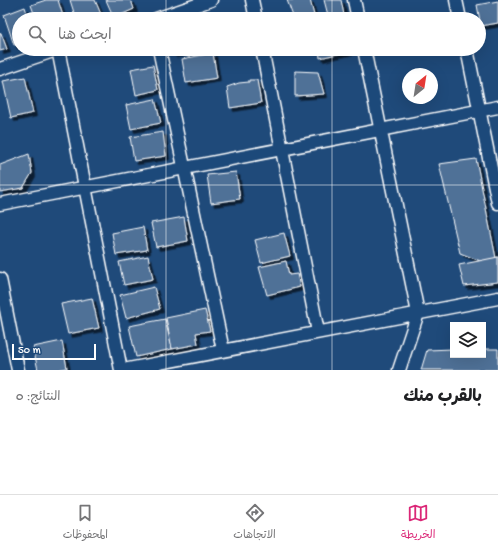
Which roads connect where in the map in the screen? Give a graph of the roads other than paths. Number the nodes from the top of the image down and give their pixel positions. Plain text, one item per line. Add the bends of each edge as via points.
1 (211, 0) edge
2 (252, 0) edge
3 (354, 0) edge
4 (456, 0) edge
5 (176, 12) edge
6 (255, 12) edge
7 (357, 12) edge
8 (459, 12) edge
9 (37, 56) edge
10 (59, 56) edge
11 (160, 56) edge
12 (263, 56) edge
13 (365, 56) edge
14 (468, 56) edge
15 (0, 68) edge
16 (498, 107) edge
17 (480, 111) junction
18 (381, 130) junction
19 (282, 149) junction
20 (184, 168) junction
21 (85, 187) junction
22 (498, 203) edge
23 (0, 204) edge
24 (0, 279) edge
25 (498, 298) edge
26 (418, 313) junction
27 (318, 332) junction
28 (223, 350) junction
29 (18, 370) edge
30 (122, 370) edge
31 (400, 370) edge

1 - 5 street
2 - 6 street
3 - 7 street
4 - 8 street
9 - 15 street
10 - 21 street
11 - 20 street
12 - 19 street
13 - 18 street
14 - 17 street
16 - 17 street
17 - 18 street
17 - 22 street
18 - 19 street
18 - 26 street
19 - 20 street
19 - 27 street
20 - 21 street
20 - 28 street
21 - 23 street
21 - 30 street
24 - 29 street
25 - 26 street
26 - 27 street
26 - 31 street
27 - 28 street
28 - 30 street

